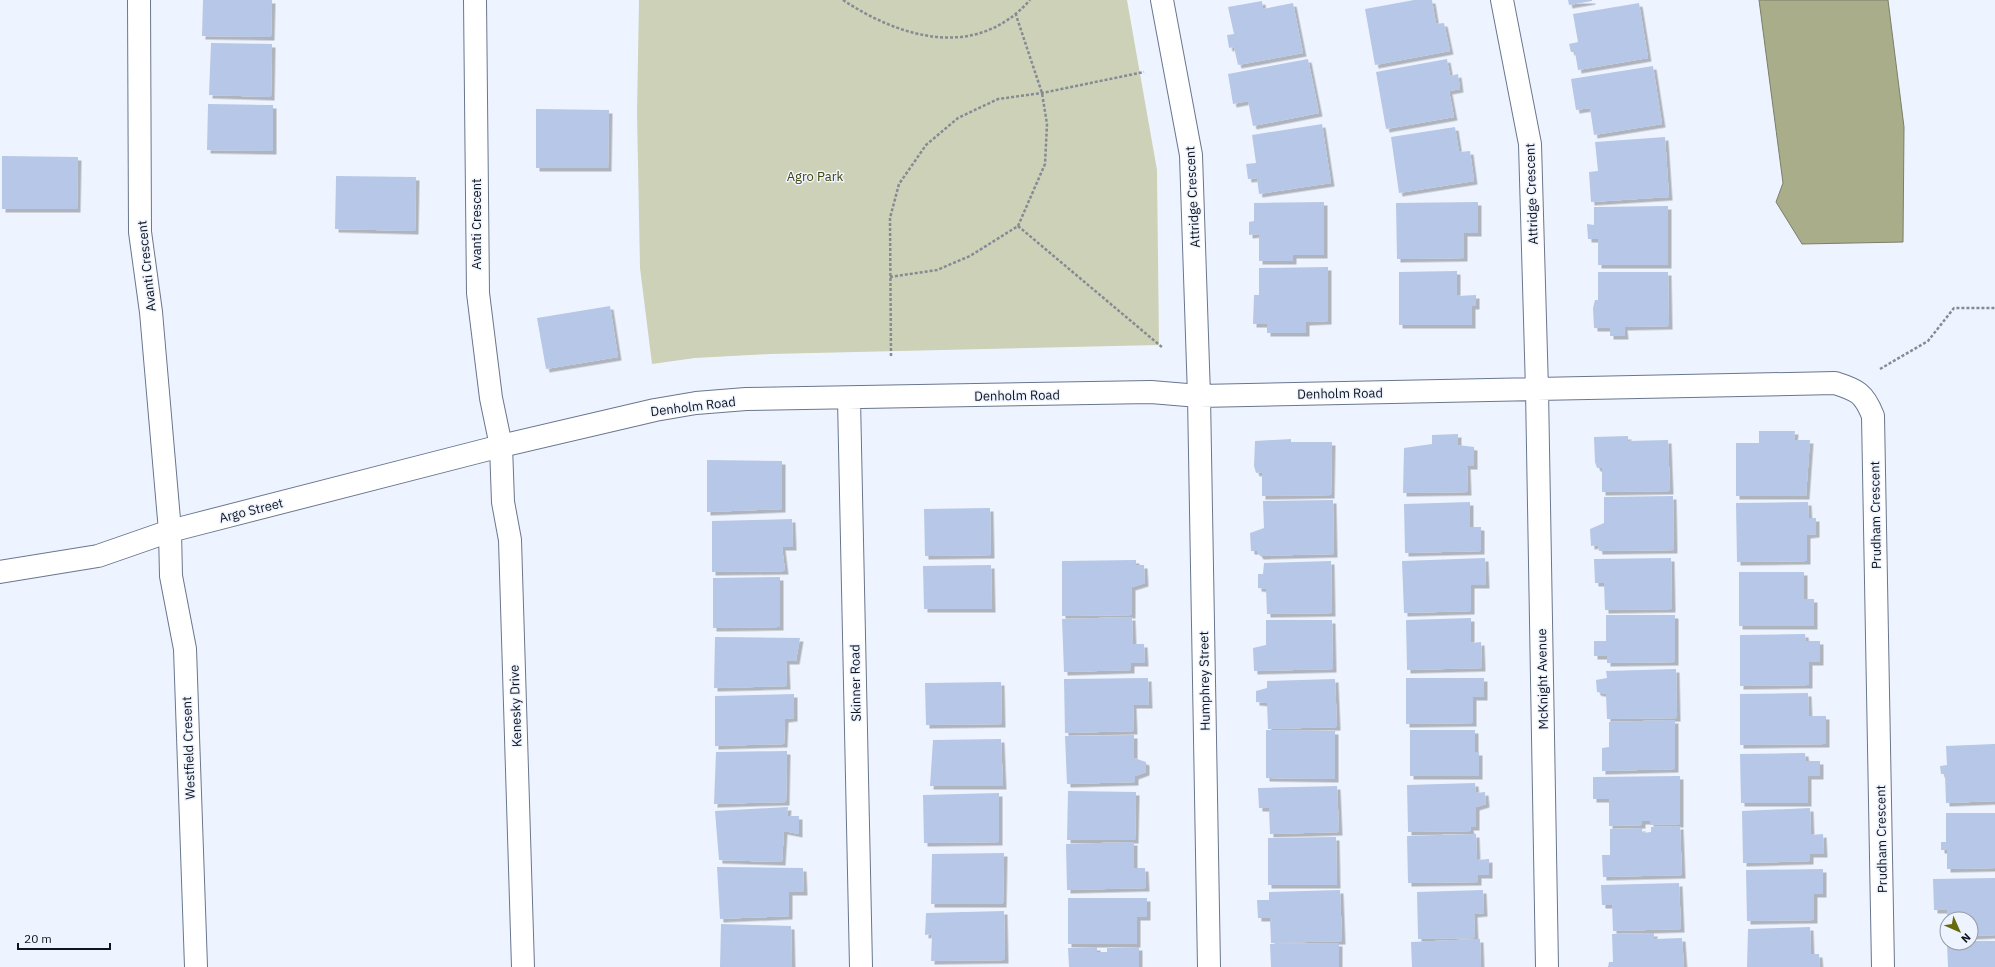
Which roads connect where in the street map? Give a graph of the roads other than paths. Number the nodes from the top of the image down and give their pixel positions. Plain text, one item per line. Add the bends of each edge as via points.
1 (139, 0) edge
2 (475, 0) edge
3 (1162, 0) edge
4 (1502, 0) edge
5 (1537, 390) junction
6 (1199, 396) junction
7 (849, 399) junction
8 (501, 446) junction
9 (170, 531) junction
10 (0, 572) edge
11 (196, 967) edge
12 (523, 967) edge
13 (861, 967) edge
14 (1209, 967) edge
15 (1547, 967) edge
16 (1883, 967) edge

1 - 9 street, Avanti Crescent via 140,232 151,312
2 - 8 street, Avanti Crescent via 476,270 491,398
3 - 6 street, Attridge Crescent via 1192,155
4 - 5 street, Attridge Crescent via 1530,144
5 - 6 street, Denholm Road
5 - 15 street, McKnight Avenue
5 - 16 street, Prudham Crescent via 1835,383 1854,389 1867,401 1873,416
6 - 7 street, Denholm Road via 1151,392
6 - 14 street, Humphrey Street
7 - 8 street, Denholm Road via 746,399 696,403
7 - 13 street, Skinner Road
8 - 9 street, Argo Street
8 - 12 street, Kenesky Drive via 503,502 510,540
9 - 10 street, Argo Street via 98,556
9 - 11 street, Westfield Cresent via 171,576 184,649

